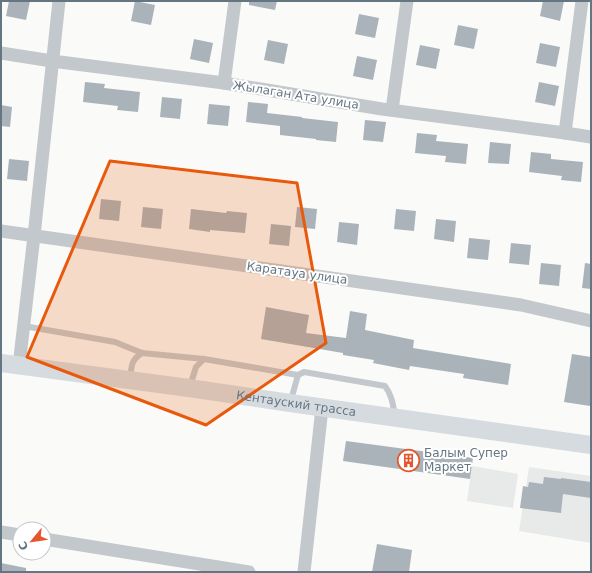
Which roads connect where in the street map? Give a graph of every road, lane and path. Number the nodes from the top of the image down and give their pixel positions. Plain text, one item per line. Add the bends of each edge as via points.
1 (59, 1) edge
2 (235, 1) edge
3 (407, 1) edge
4 (582, 1) edge
5 (1, 53) edge
6 (52, 61) junction
7 (224, 83) junction
8 (392, 110) junction
9 (565, 133) junction
10 (591, 137) edge
11 (1, 231) edge
12 (34, 236) junction
13 (591, 321) edge
14 (24, 326) junction
15 (142, 353) junction
16 (204, 360) junction
17 (1, 363) edge
18 (19, 366) junction
19 (298, 375) junction
20 (130, 380) junction
21 (189, 388) junction
22 (290, 403) junction
23 (322, 408) junction
24 (395, 417) junction
25 (591, 445) edge
26 (1, 532) edge
27 (12, 534) edge
28 (52, 540) edge
29 (249, 572) edge
30 (304, 572) edge

1 - 6 street
2 - 7 street
3 - 8 street
4 - 9 street
5 - 6 street, Жылаган Ата улица
6 - 7 street, Жылаган Ата улица
6 - 12 street
7 - 8 street, Жылаган Ата улица
8 - 9 street, Жылаган Ата улица
9 - 10 street, Жылаган Ата улица
11 - 12 street, Каратауа улица
12 - 13 street, Каратауа улица via 521,305
12 - 14 street
14 - 15 lane via 115,342
14 - 18 street
15 - 16 lane
15 - 20 lane via 133,362
16 - 19 lane
16 - 21 lane via 196,367
17 - 18 main road, Кентауский трасса
18 - 20 main road, Кентауский трасса
19 - 22 lane
19 - 24 lane via 304,372 385,386 391,398
20 - 21 main road, Кентауский трасса
21 - 22 main road, Кентауский трасса
22 - 23 main road, Кентауский трасса
23 - 24 main road, Кентауский трасса
23 - 30 street
24 - 25 main road, Кентауский трасса
26 - 27 street
28 - 29 street

